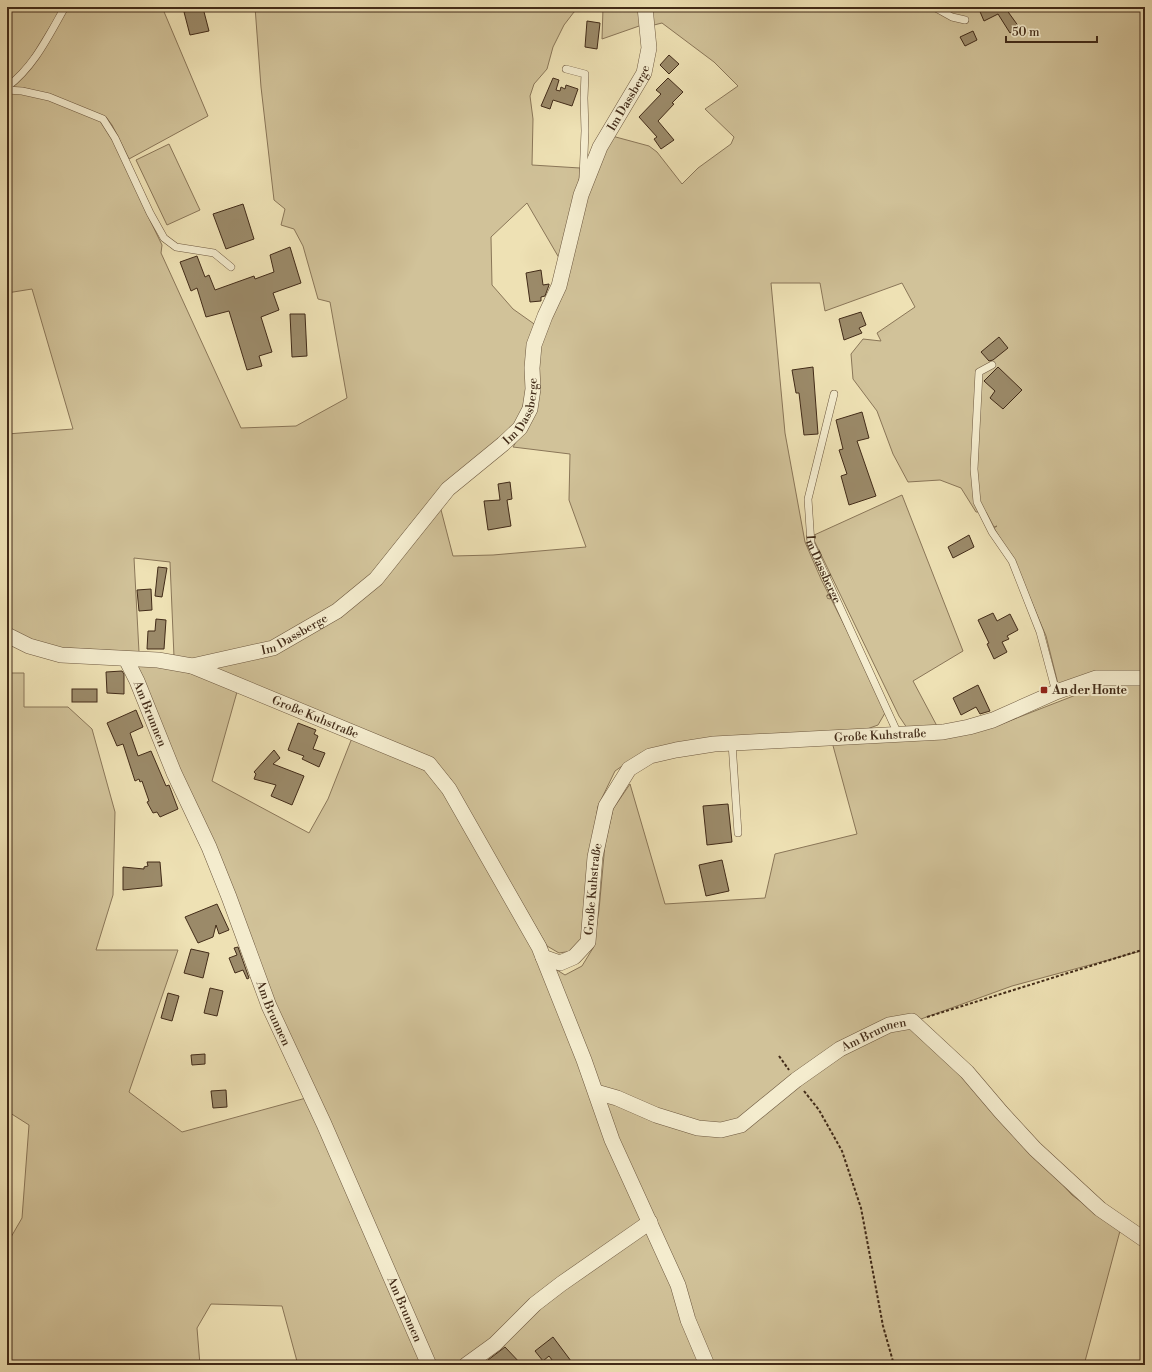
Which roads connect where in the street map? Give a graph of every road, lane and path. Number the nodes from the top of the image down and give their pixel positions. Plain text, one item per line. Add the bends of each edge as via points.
1 (65, 7) edge
2 (645, 7) edge
3 (934, 7) edge
4 (965, 20) dead end
5 (566, 69) dead end
6 (7, 87) edge
7 (7, 90) edge
8 (581, 195) junction
9 (231, 267) dead end
10 (992, 365) dead end
11 (834, 394) dead end
12 (7, 635) edge
13 (126, 659) junction
14 (192, 666) junction
15 (1145, 678) edge
16 (1056, 692) junction
17 (898, 734) junction
18 (732, 743) junction
19 (738, 833) dead end
20 (1145, 949) edge
21 (543, 958) junction
22 (912, 1021) junction
23 (796, 1080) junction
24 (596, 1092) junction
25 (650, 1222) junction
26 (1145, 1240) edge
27 (429, 1365) edge
28 (466, 1365) edge
29 (707, 1365) edge
30 (894, 1365) edge

1 - 6 lane via 30,66
2 - 8 street, Im Dassberge via 649,48 644,74 600,147
3 - 4 lane via 952,18
5 - 8 lane via 585,74
7 - 9 lane via 22,90 49,97 103,119 115,138 164,238 176,247 214,253
8 - 14 street, Im Dassberge via 559,286 534,344 530,409 520,428 448,489 376,579 337,611 272,648
10 - 16 lane via 979,372 974,469 977,502 992,532 1012,561 1040,632
11 - 17 lane, Im Dassberge via 808,499 811,544
12 - 13 street, Große Kuhstraße via 29,646 61,656
13 - 14 street, Große Kuhstraße via 158,660
13 - 27 street, Am Brunnen via 174,773 209,847 269,1006 324,1124
14 - 21 street, Große Kuhstraße via 429,764 449,789
15 - 16 street, Große Kuhstraße via 1098,678
16 - 17 street, Große Kuhstraße via 993,720 969,727 943,732
17 - 18 street, Große Kuhstraße
18 - 19 lane
18 - 21 street, Große Kuhstraße via 650,756 629,769 606,806 594,857 588,942 574,957 560,964
20 - 22 path
21 - 24 street
22 - 23 street, Am Brunnen via 889,1025 840,1049
22 - 26 street, Am Brunnen via 967,1072 1040,1154 1100,1209
23 - 24 street, Am Brunnen via 741,1124 721,1130 698,1128
23 - 30 path via 819,1110 842,1151 861,1208 883,1326
24 - 25 street via 612,1140
25 - 28 street via 535,1304 495,1344
25 - 29 street via 678,1284 688,1320

